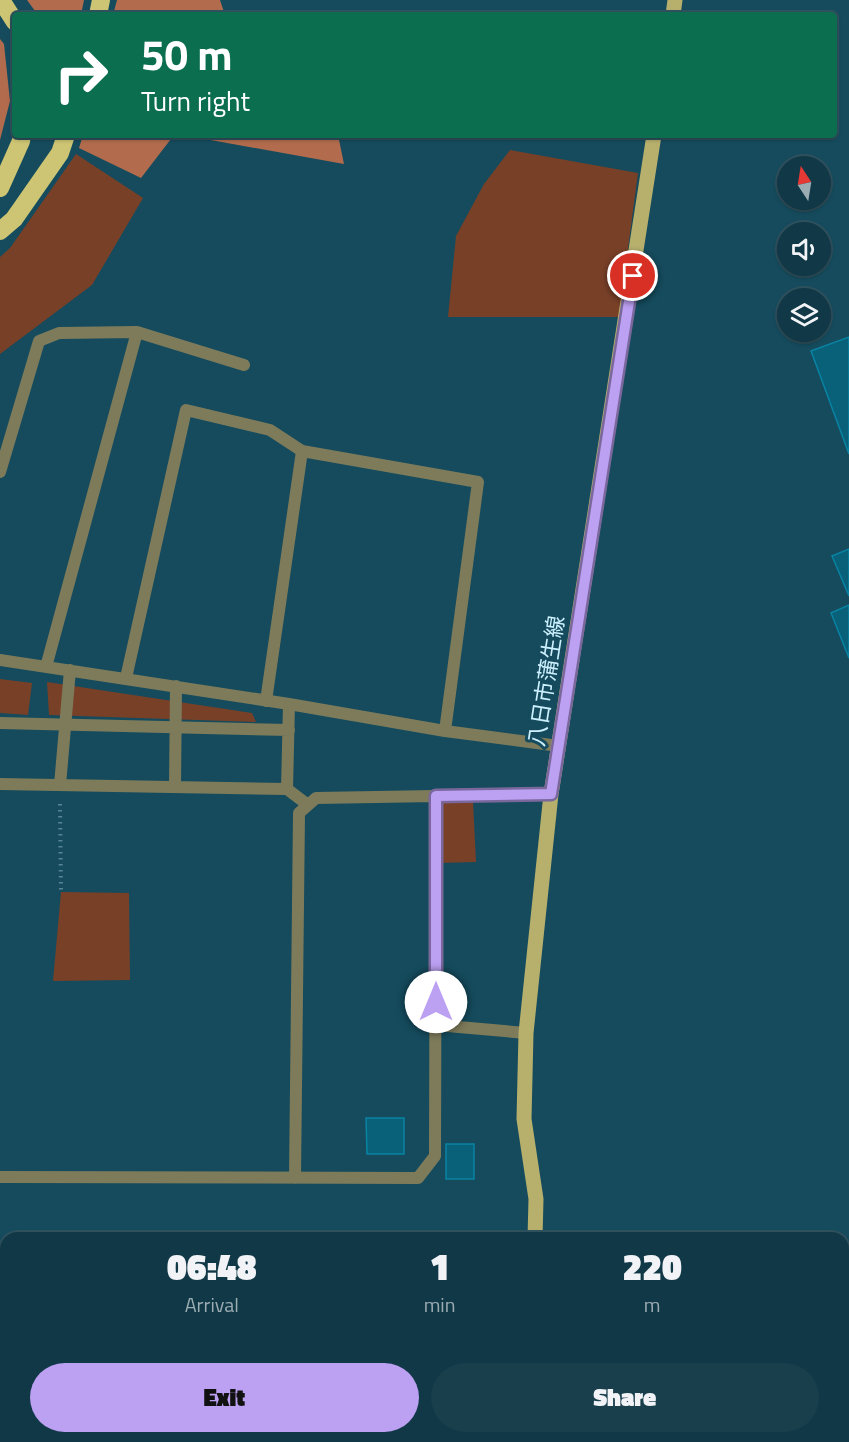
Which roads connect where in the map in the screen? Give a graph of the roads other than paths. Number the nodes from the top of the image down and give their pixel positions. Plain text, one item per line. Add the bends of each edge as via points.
1 (1, 0) edge
2 (12, 17) edge
3 (22, 138) edge
4 (65, 138) edge
5 (654, 138) edge
6 (0, 188) edge
7 (0, 231) edge
8 (137, 332) junction
9 (244, 365) dead end
10 (302, 451) junction
11 (0, 472) edge
12 (0, 660) edge
13 (46, 667) junction
14 (70, 670) junction
15 (126, 678) junction
16 (176, 686) junction
17 (266, 701) junction
18 (289, 704) junction
19 (0, 723) edge
20 (65, 725) junction
21 (176, 727) junction
22 (289, 730) junction
23 (445, 731) junction
24 (559, 746) junction
25 (0, 784) edge
26 (60, 785) junction
27 (175, 787) junction
28 (286, 789) junction
29 (551, 794) junction
30 (436, 796) junction
31 (308, 804) junction
32 (436, 1025) junction
33 (526, 1033) junction
34 (0, 1177) edge
35 (295, 1178) junction
36 (535, 1232) edge

1 - 2 highway
3 - 6 highway
4 - 7 highway via 60,153 14,219
5 - 24 main road, 八日市蒲生線
8 - 9 street
8 - 11 street via 59,333 39,341
8 - 13 street
10 - 15 street via 270,430 186,410
10 - 17 street
10 - 23 street via 478,482
12 - 13 street
13 - 14 street
14 - 15 street
14 - 20 street
15 - 16 street
16 - 17 street
16 - 21 street
17 - 18 street
18 - 22 street
18 - 23 street
19 - 20 street
20 - 21 street
20 - 26 street
21 - 22 street
21 - 27 street
22 - 28 street
23 - 24 street
24 - 29 main road, 八日市蒲生線
25 - 26 street
26 - 27 street
27 - 28 street
28 - 31 street
29 - 30 street
29 - 33 main road, 八日市蒲生線
30 - 31 street via 316,798
30 - 32 street
31 - 35 street via 299,813
32 - 33 street
32 - 35 street via 435,1156 418,1178
33 - 36 main road, 八日市蒲生線 via 524,1119 536,1199
34 - 35 street

